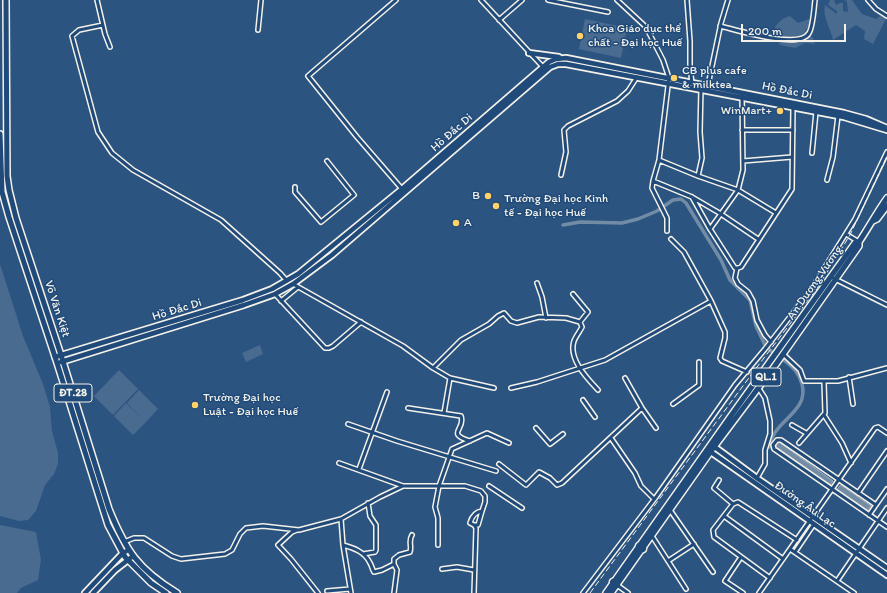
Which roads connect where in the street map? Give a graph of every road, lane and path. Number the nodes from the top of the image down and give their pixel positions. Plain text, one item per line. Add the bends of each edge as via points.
1 (6, 0) edge
2 (97, 0) edge
3 (261, 0) edge
4 (396, 0) edge
5 (481, 0) edge
6 (522, 0) edge
7 (548, 0) edge
8 (617, 0) edge
9 (687, 0) edge
10 (728, 0) edge
11 (815, 0) edge
12 (868, 0) edge
13 (608, 12) dead end
14 (887, 16) edge
15 (499, 20) junction
16 (103, 25) junction
17 (720, 26) junction
18 (258, 30) dead end
19 (110, 47) dead end
20 (529, 52) junction
21 (566, 58) junction
22 (557, 62) junction
23 (543, 67) junction
24 (637, 77) junction
25 (534, 78) junction
26 (669, 78) junction
27 (692, 82) junction
28 (668, 83) junction
29 (701, 84) junction
30 (708, 86) junction
31 (692, 88) junction
32 (701, 90) junction
33 (742, 95) junction
34 (793, 105) junction
35 (816, 112) junction
36 (838, 116) junction
37 (483, 122) junction
38 (887, 129) edge
39 (742, 130) junction
40 (793, 130) junction
41 (0, 134) edge
42 (887, 152) edge
43 (812, 153) dead end
44 (792, 158) junction
45 (658, 160) junction
46 (327, 161) dead end
47 (743, 161) junction
48 (0, 170) edge
49 (7, 170) junction
50 (561, 175) dead end
51 (698, 176) junction
52 (827, 180) dead end
53 (653, 181) junction
54 (295, 187) dead end
55 (402, 189) junction
56 (738, 190) junction
57 (692, 197) junction
58 (887, 198) edge
59 (887, 206) edge
60 (776, 213) junction
61 (721, 214) junction
62 (873, 221) junction
63 (710, 229) junction
64 (667, 232) dead end
65 (846, 234) junction
66 (758, 238) junction
67 (671, 239) dead end
68 (859, 242) junction
69 (737, 268) junction
70 (833, 278) junction
71 (287, 281) junction
72 (537, 283) dead end
73 (293, 284) junction
74 (298, 287) junction
75 (275, 294) junction
76 (573, 294) dead end
77 (281, 301) junction
78 (711, 301) junction
79 (887, 305) edge
80 (546, 318) junction
81 (361, 322) junction
82 (580, 322) junction
83 (794, 334) junction
84 (770, 343) junction
85 (783, 354) junction
86 (62, 358) junction
87 (56, 360) junction
88 (699, 362) dead end
89 (433, 368) junction
90 (579, 368) junction
91 (887, 368) edge
92 (747, 372) junction
93 (849, 377) junction
94 (450, 378) junction
95 (625, 378) dead end
96 (824, 382) junction
97 (758, 387) junction
98 (494, 388) dead end
99 (511, 388) dead end
100 (598, 390) dead end
101 (387, 392) dead end
102 (583, 400) dead end
103 (673, 404) dead end
104 (853, 404) dead end
105 (408, 408) dead end
106 (642, 408) junction
107 (444, 413) junction
108 (824, 415) junction
109 (595, 416) dead end
110 (348, 424) dead end
111 (792, 425) dead end
112 (536, 428) dead end
113 (656, 428) dead end
114 (372, 433) junction
115 (806, 433) junction
116 (887, 433) edge
117 (563, 434) dead end
118 (612, 438) junction
119 (470, 441) junction
120 (88, 442) junction
121 (509, 443) dead end
122 (799, 443) dead end
123 (82, 444) junction
124 (712, 446) junction
125 (709, 451) junction
126 (887, 451) edge
127 (449, 456) junction
128 (339, 463) dead end
129 (851, 463) junction
130 (499, 464) dead end
131 (359, 469) junction
132 (496, 471) dead end
133 (753, 477) junction
134 (719, 480) dead end
135 (839, 480) junction
136 (403, 486) junction
137 (439, 486) junction
138 (489, 486) dead end
139 (887, 489) edge
140 (832, 490) junction
141 (858, 493) junction
142 (654, 499) junction
143 (368, 503) junction
144 (733, 504) junction
145 (876, 505) junction
146 (522, 508) dead end
147 (668, 509) junction
148 (887, 509) edge
149 (482, 511) junction
150 (869, 515) junction
151 (724, 516) junction
152 (341, 519) junction
153 (814, 521) junction
154 (878, 522) junction
155 (474, 525) junction
156 (887, 528) edge
157 (299, 530) junction
158 (412, 535) dead end
159 (652, 536) junction
160 (797, 540) junction
161 (124, 542) junction
162 (694, 544) junction
163 (343, 545) junction
164 (438, 545) dead end
165 (641, 547) junction
166 (790, 549) junction
167 (859, 549) junction
168 (128, 550) junction
169 (795, 552) junction
170 (122, 554) junction
171 (362, 554) junction
172 (856, 554) junction
173 (133, 556) junction
174 (741, 557) junction
175 (784, 559) junction
176 (127, 560) junction
177 (668, 561) junction
178 (394, 564) junction
179 (887, 568) edge
180 (442, 569) dead end
181 (474, 570) junction
182 (713, 572) dead end
183 (887, 575) edge
184 (770, 578) junction
185 (837, 582) junction
186 (615, 583) junction
187 (350, 588) junction
188 (686, 589) dead end
189 (327, 591) dead end
190 (85, 593) edge
191 (93, 593) edge
192 (166, 593) edge
193 (177, 593) edge
194 (318, 593) edge
195 (351, 593) edge
196 (394, 593) edge
197 (474, 593) edge
198 (583, 593) edge
199 (606, 593) edge
200 (611, 593) edge
201 (628, 593) edge
202 (743, 593) edge
203 (759, 593) edge
204 (854, 593) edge

1 - 49 main road, Võ Văn Kiệt / ĐT.28
2 - 16 street
3 - 18 street
4 - 55 street via 308,76
5 - 15 street
6 - 15 street
7 - 13 street
8 - 26 street via 646,27
9 - 27 street
10 - 17 street
11 - 17 street via 810,32 806,38 800,40 779,39
12 - 14 street
15 - 20 street
16 - 19 street
16 - 71 street via 79,30 72,36 98,132 104,143 133,170 221,220
17 - 30 street
20 - 21 street
20 - 23 street
21 - 22 street, Hồ Đắc Di
21 - 26 street, Hồ Đắc Di
22 - 23 street, Hồ Đắc Di via 549,62
22 - 24 street, Hồ Đắc Di
22 - 25 street, Hồ Đắc Di
23 - 25 street, Hồ Đắc Di
24 - 28 street, Hồ Đắc Di
24 - 50 street via 628,91 617,101 564,130 566,152
25 - 37 street, Hồ Đắc Di
26 - 27 street, Hồ Đắc Di
26 - 28 street
27 - 29 street, Hồ Đắc Di
27 - 31 street
28 - 31 street, Hồ Đắc Di
28 - 45 street
29 - 30 street, Hồ Đắc Di
29 - 32 street
30 - 33 street, Hồ Đắc Di
31 - 32 street, Hồ Đắc Di
32 - 33 street, Hồ Đắc Di
32 - 51 street via 702,158
33 - 34 street, Hồ Đắc Di
33 - 39 street
34 - 35 street, Hồ Đắc Di
34 - 38 street, Hồ Đắc Di via 844,113 883,125
34 - 40 street
35 - 36 street, Hồ Đắc Di
35 - 43 street
36 - 38 street, Hồ Đắc Di
36 - 52 street via 833,157
37 - 55 street, Hồ Đắc Di
37 - 73 street, Hồ Đắc Di via 332,255
39 - 40 street
39 - 47 street
40 - 44 street
41 - 48 main road, Võ Văn Kiệt / ĐT.28
42 - 65 street
44 - 47 street
44 - 60 street via 792,189
45 - 51 street
45 - 53 street
46 - 54 street via 354,195 321,222 295,192
47 - 56 street
48 - 49 main road
48 - 87 main road, Võ Văn Kiệt / ĐT.28 via 2,192 9,217
49 - 86 main road, Võ Văn Kiệt / ĐT.28 via 16,218
51 - 56 street
53 - 57 street
53 - 64 street via 652,188 667,220
55 - 71 street, Hồ Đắc Di via 304,270
56 - 60 street
56 - 61 street
57 - 61 street
57 - 63 street
58 - 62 main road
59 - 62 main road
60 - 66 street
61 - 63 street
61 - 66 street
62 - 68 main road, An Dương Vương
63 - 69 street
65 - 68 street
65 - 84 street via 810,290
66 - 69 street via 741,267
67 - 78 street via 685,254
68 - 70 main road, An Dương Vương / QL.1 via 859,246
69 - 84 street via 735,278 753,301 758,320
70 - 79 street
70 - 83 main road, An Dương Vương / QL.1
71 - 86 street, Hồ Đắc Di via 243,300
72 - 80 street
73 - 74 street
73 - 75 street, Hồ Đắc Di
74 - 77 street
74 - 81 street
75 - 77 street
75 - 86 street, Hồ Đắc Di
76 - 82 street via 588,312
77 - 81 street via 325,348 333,346
78 - 90 street via 605,360
78 - 92 street via 725,332 720,360
80 - 82 street via 566,318
80 - 89 street via 539,317 517,324 504,313 461,340
81 - 89 street via 403,346
82 - 90 street via 582,327 574,341
83 - 85 main road, An Dương Vương / QL.1
83 - 124 main road, An Dương Vương / QL.1
84 - 92 street
85 - 96 street via 800,370 804,381
85 - 97 main road, An Dương Vương / QL.1
86 - 87 street, Hồ Đắc Di
86 - 120 main road, Võ Văn Kiệt / ĐT.28
87 - 123 main road, Võ Văn Kiệt / ĐT.28
88 - 103 street via 699,386
89 - 94 street
90 - 99 street
90 - 100 street
91 - 93 street
92 - 142 street via 718,408
93 - 96 street
93 - 104 street
94 - 98 street
94 - 107 street
95 - 106 street
96 - 108 street
97 - 124 main road, An Dương Vương / QL.1
97 - 133 street via 765,398 770,434 765,450 765,464
101 - 114 street
102 - 109 street
105 - 107 street
106 - 113 street
106 - 118 street
107 - 119 street via 460,416 462,421 458,436
108 - 115 street
108 - 129 street
110 - 114 street
111 - 115 street
112 - 117 street via 550,444
114 - 127 street
114 - 131 street
115 - 122 street
116 - 129 street via 876,426
118 - 130 street via 559,485 539,472 526,485
118 - 142 street via 636,473 641,486
119 - 121 street via 487,433
119 - 127 street via 452,449
120 - 123 main road
120 - 161 main road, Võ Văn Kiệt / ĐT.28 via 109,509
123 - 170 main road, Võ Văn Kiệt / ĐT.28 via 103,511
124 - 125 main road, An Dương Vương / QL.1
124 - 133 street, Đường Âu Lạc
125 - 133 street, Đường Âu Lạc
125 - 147 main road, An Dương Vương / QL.1
126 - 141 street
127 - 132 street
127 - 137 street
128 - 131 street
129 - 135 street
131 - 136 street
133 - 153 street, Đường Âu Lạc
133 - 153 street, Đường Âu Lạc
134 - 144 street via 714,488
135 - 140 street
135 - 140 street via 781,440 777,440 773,445
135 - 141 street
136 - 137 street
136 - 143 street
137 - 149 street via 465,486 481,491 485,496
137 - 164 street via 435,507 438,518
138 - 146 street
139 - 145 street
140 - 150 street
140 - 153 street
141 - 145 street
142 - 198 street
143 - 152 street
143 - 171 street via 370,516 376,525 376,552
144 - 151 street
144 - 160 street via 738,502
145 - 150 street
147 - 159 main road, QL.1
147 - 162 street
147 - 165 main road, QL.1
148 - 154 street
149 - 155 street via 478,525
149 - 155 street via 472,516 470,522
150 - 154 street
151 - 174 street via 713,530 714,537
151 - 175 street
152 - 157 street
152 - 163 street
153 - 160 street
153 - 167 street, Đường Âu Lạc
153 - 169 street
153 - 172 street, Đường Âu Lạc
154 - 156 street
154 - 167 street
155 - 181 street
157 - 161 street via 263,526 246,528 228,553 186,559 174,557 144,538
157 - 194 street via 292,532 278,545
158 - 178 street via 409,542 410,551 395,557
159 - 165 main road, QL.1
159 - 177 street
160 - 166 street
161 - 168 main road, Võ Văn Kiệt / ĐT.28
162 - 177 street
162 - 182 street
163 - 171 street
163 - 187 street
165 - 186 main road, QL.1
166 - 169 street
166 - 175 street
167 - 172 street
167 - 179 street, Đường Âu Lạc
168 - 170 street
168 - 173 main road, Võ Văn Kiệt / ĐT.28
169 - 185 street
170 - 176 main road, Võ Văn Kiệt / ĐT.28
170 - 190 street
171 - 178 street via 368,559 374,572
172 - 183 street, Đường Âu Lạc
172 - 185 street
173 - 176 street
173 - 193 main road, Võ Văn Kiệt / ĐT.28 via 156,579
174 - 184 street
174 - 202 street via 725,581
175 - 184 street
176 - 191 street
176 - 192 main road, Võ Văn Kiệt / ĐT.28 via 151,583
177 - 188 street
178 - 196 street via 397,570
180 - 181 street via 457,567
181 - 197 street
184 - 203 street
185 - 204 street
186 - 199 main road, QL.1
186 - 200 main road, QL.1
186 - 201 street
187 - 189 street
187 - 195 street

